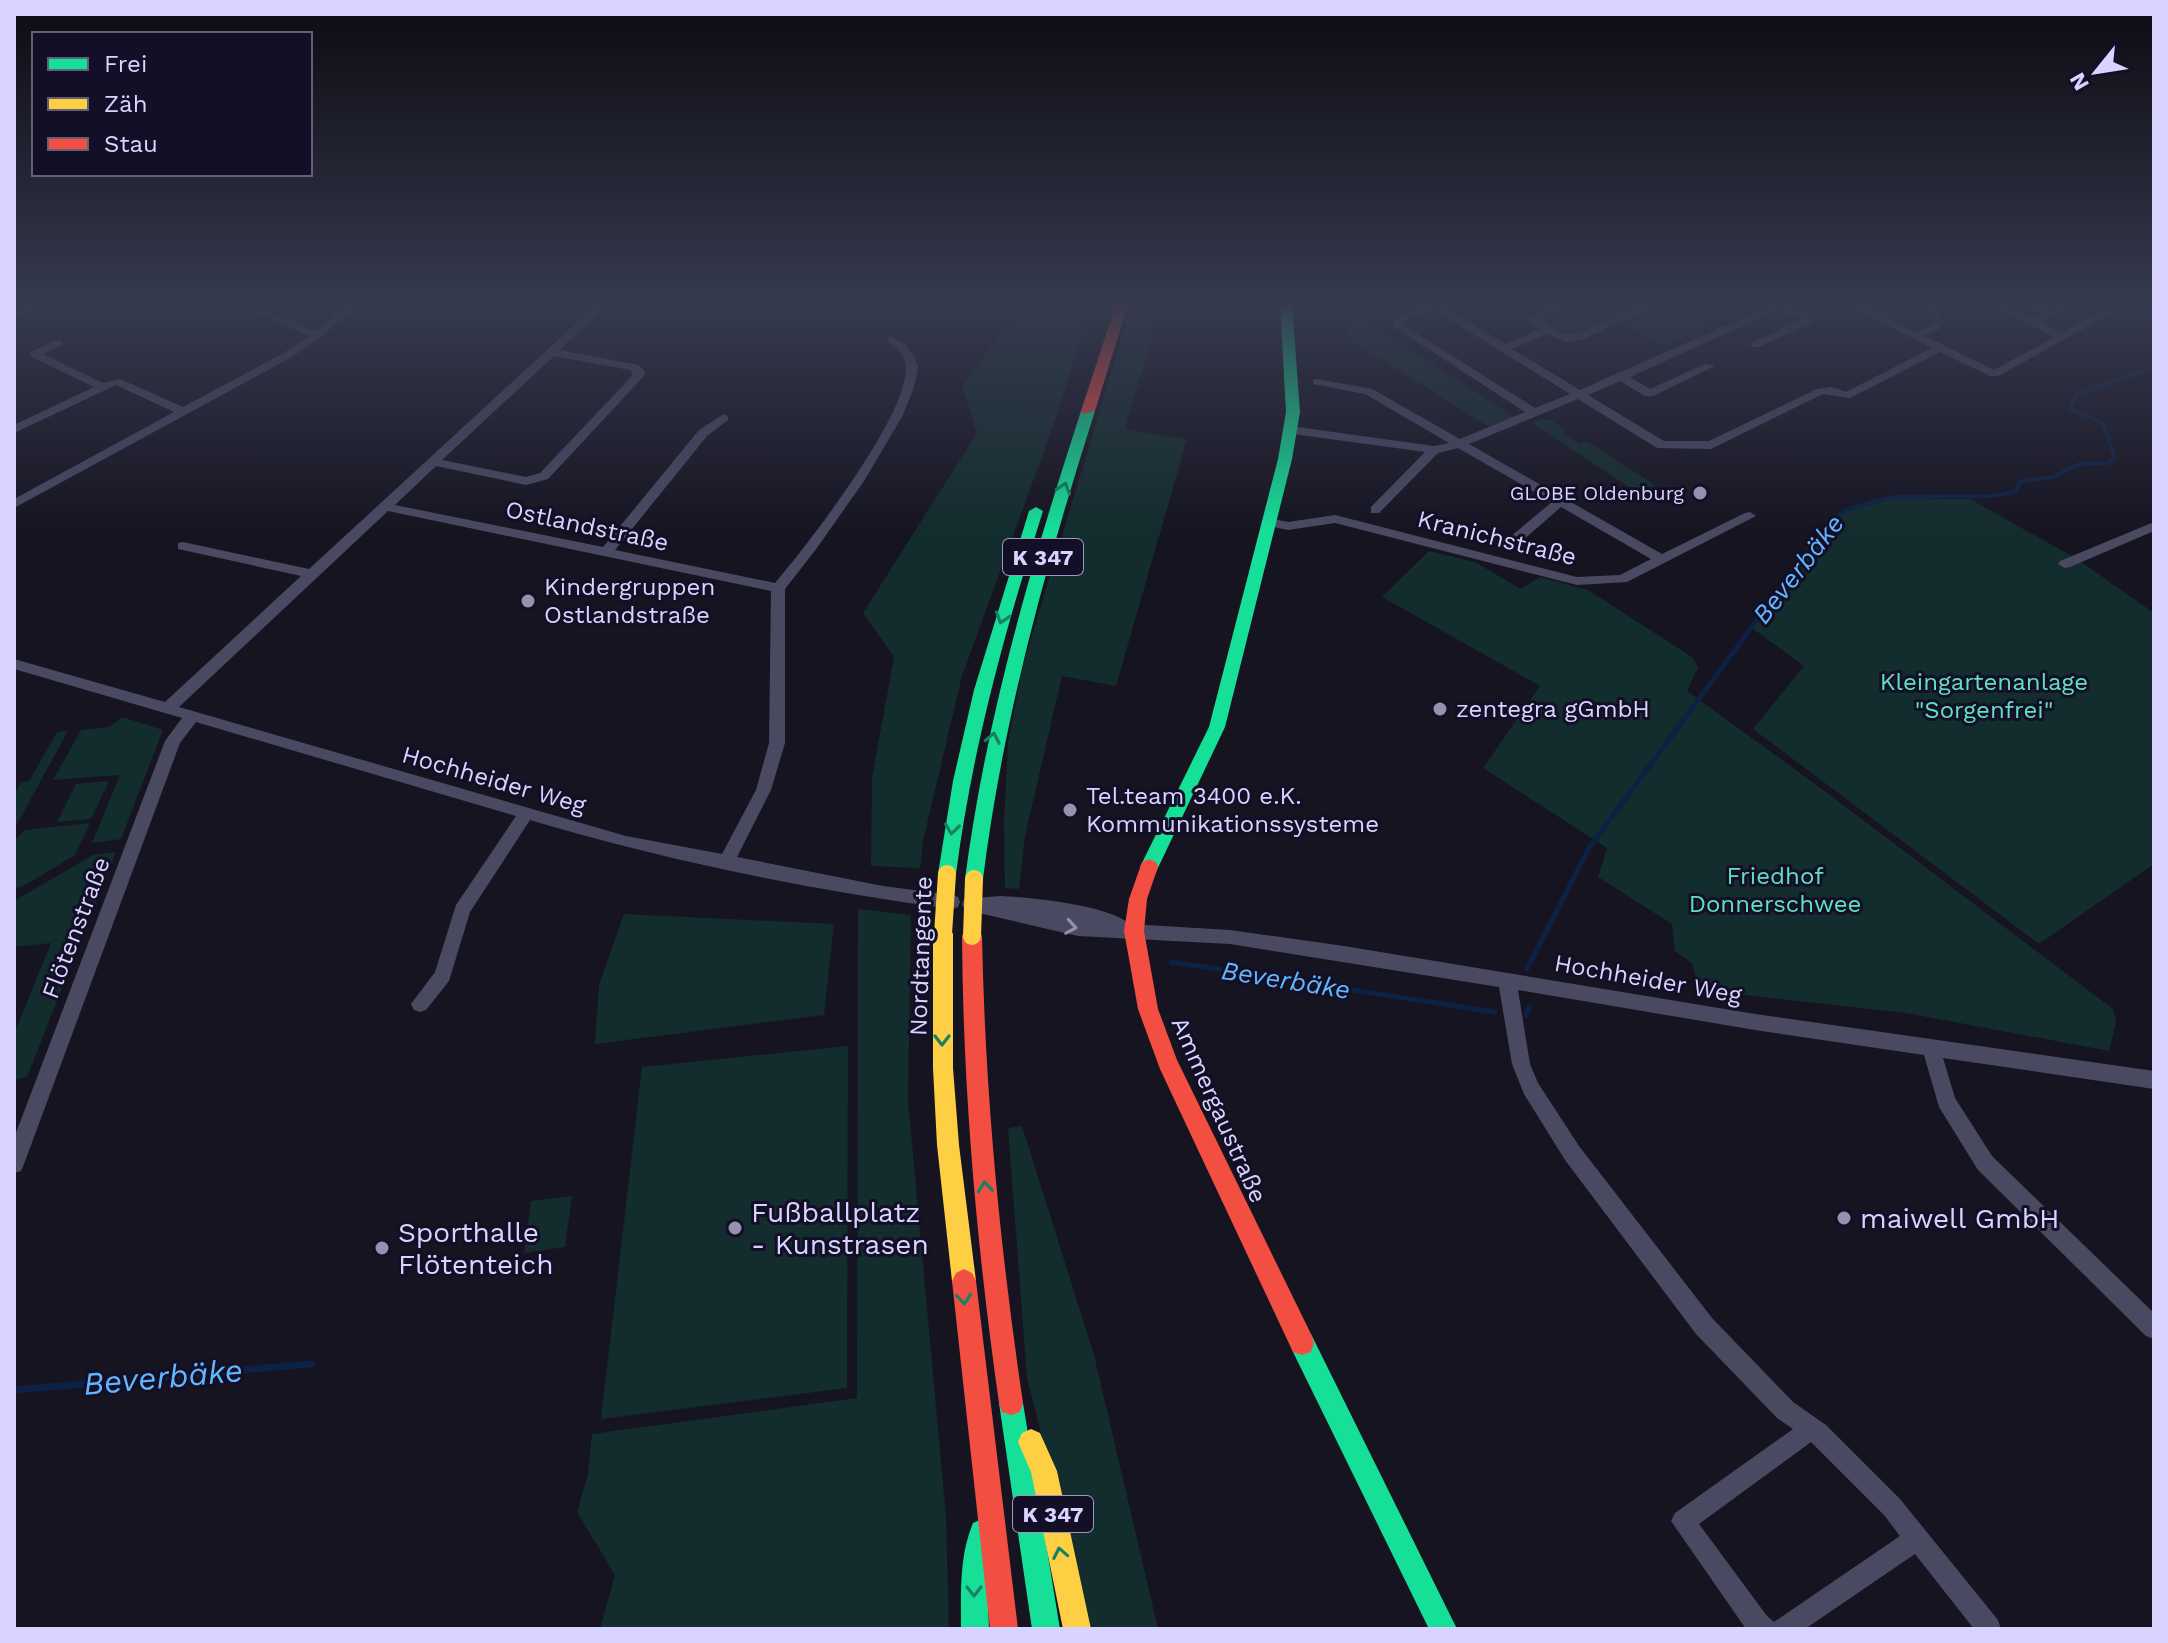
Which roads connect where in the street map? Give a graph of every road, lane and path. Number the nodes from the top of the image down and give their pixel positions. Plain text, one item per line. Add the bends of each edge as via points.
1 (89, 381) edge
2 (238, 381) edge
3 (521, 381) edge
4 (634, 381) edge
5 (910, 381) edge
6 (1079, 381) edge
7 (1099, 381) edge
8 (1291, 381) edge
9 (1484, 381) edge
10 (1556, 381) edge
11 (1612, 381) edge
12 (1627, 381) edge
13 (1678, 381) edge
14 (1876, 381) edge
15 (1317, 382) dead end
16 (100, 386) junction
17 (1579, 395) junction
18 (183, 412) junction
19 (1534, 413) junction
20 (724, 418) dead end
21 (14, 429) edge
22 (1290, 430) junction
23 (1458, 444) junction
24 (1434, 450) junction
25 (434, 462) junction
26 (1560, 501) junction
27 (14, 504) edge
28 (386, 507) junction
29 (1375, 510) dead end
30 (1750, 516) dead end
31 (1269, 522) junction
32 (2150, 531) edge
33 (1509, 545) dead end
34 (183, 546) dead end
35 (606, 552) junction
36 (1663, 560) junction
37 (2065, 564) dead end
38 (311, 574) junction
39 (778, 588) junction
40 (14, 664) edge
41 (168, 708) junction
42 (193, 715) junction
43 (526, 814) junction
44 (726, 863) junction
45 (1134, 931) junction
46 (1507, 979) junction
47 (420, 1004) dead end
48 (1931, 1046) junction
49 (2154, 1080) edge
50 (14, 1164) edge
51 (2154, 1328) edge
52 (1013, 1404) junction
53 (1811, 1429) junction
54 (988, 1499) junction
55 (1918, 1538) junction
56 (975, 1629) edge
57 (1004, 1629) edge
58 (1046, 1629) edge
59 (1077, 1629) edge
60 (1443, 1629) edge
61 (1765, 1629) edge
62 (1784, 1629) edge
63 (1989, 1629) edge

1 - 16 street
2 - 18 street
3 - 25 street
4 - 25 street via 535,480
5 - 39 street via 902,406 801,564
6 -> 54 main road, Nordtangente / K 347, bridge via 985,667 966,748 947,874 943,1068 948,1145
52 -> 7 main road, Nordtangente / K 347, bridge via 976,1103 974,879 1000,703
8 - 22 main road, Ammergaustraße
9 - 19 street
10 - 17 street
11 - 17 street
12 - 13 street via 1649,394
14 - 17 street via 1846,396 1821,391 1711,445 1661,445
15 - 23 street via 1368,391
16 - 18 street via 116,381
16 - 21 street
17 - 19 street
18 - 27 street
19 - 23 street
20 - 35 street via 703,433
22 - 24 street
22 - 31 main road, Ammergaustraße
23 - 24 street
23 - 26 street
24 - 29 street
25 - 28 street
26 - 33 street
26 - 36 street
28 - 35 street, Ostlandstraße
28 - 38 street
30 - 36 street, Kranichstraße
31 - 36 street, Kranichstraße via 1288,526 1335,519 1587,582 1622,579
31 - 45 main road, Ammergaustraße via 1217,727 1151,861
32 - 37 street
34 - 38 street
35 - 39 street, Ostlandstraße
38 - 41 street
39 - 44 street via 774,764
40 - 41 street, Hochheider Weg
41 - 42 street, Hochheider Weg
42 - 43 street, Hochheider Weg
42 - 50 street, Flötenstraße via 173,741
43 - 44 street, Hochheider Weg
43 - 47 street via 462,910 443,976
44 - 45 street, Hochheider Weg via 970,904 1078,929
45 - 46 street, Hochheider Weg via 1246,939
45 - 60 main road, Ammergaustraße via 1148,1009 1167,1062
46 - 48 street, Hochheider Weg
46 - 53 street via 1521,1064 1572,1153 1704,1326 1776,1402
48 - 49 street, Hochheider Weg
48 - 51 street via 1946,1101 1985,1163
52 - 58 main road, Nordtangente / K 347
59 -> 52 main road, K 347 via 1044,1471
53 - 55 street
53 - 61 street via 1683,1521
54 -> 56 main road, K 347 via 974,1581
54 - 57 main road, Nordtangente / K 347
55 - 62 street
55 - 63 street

